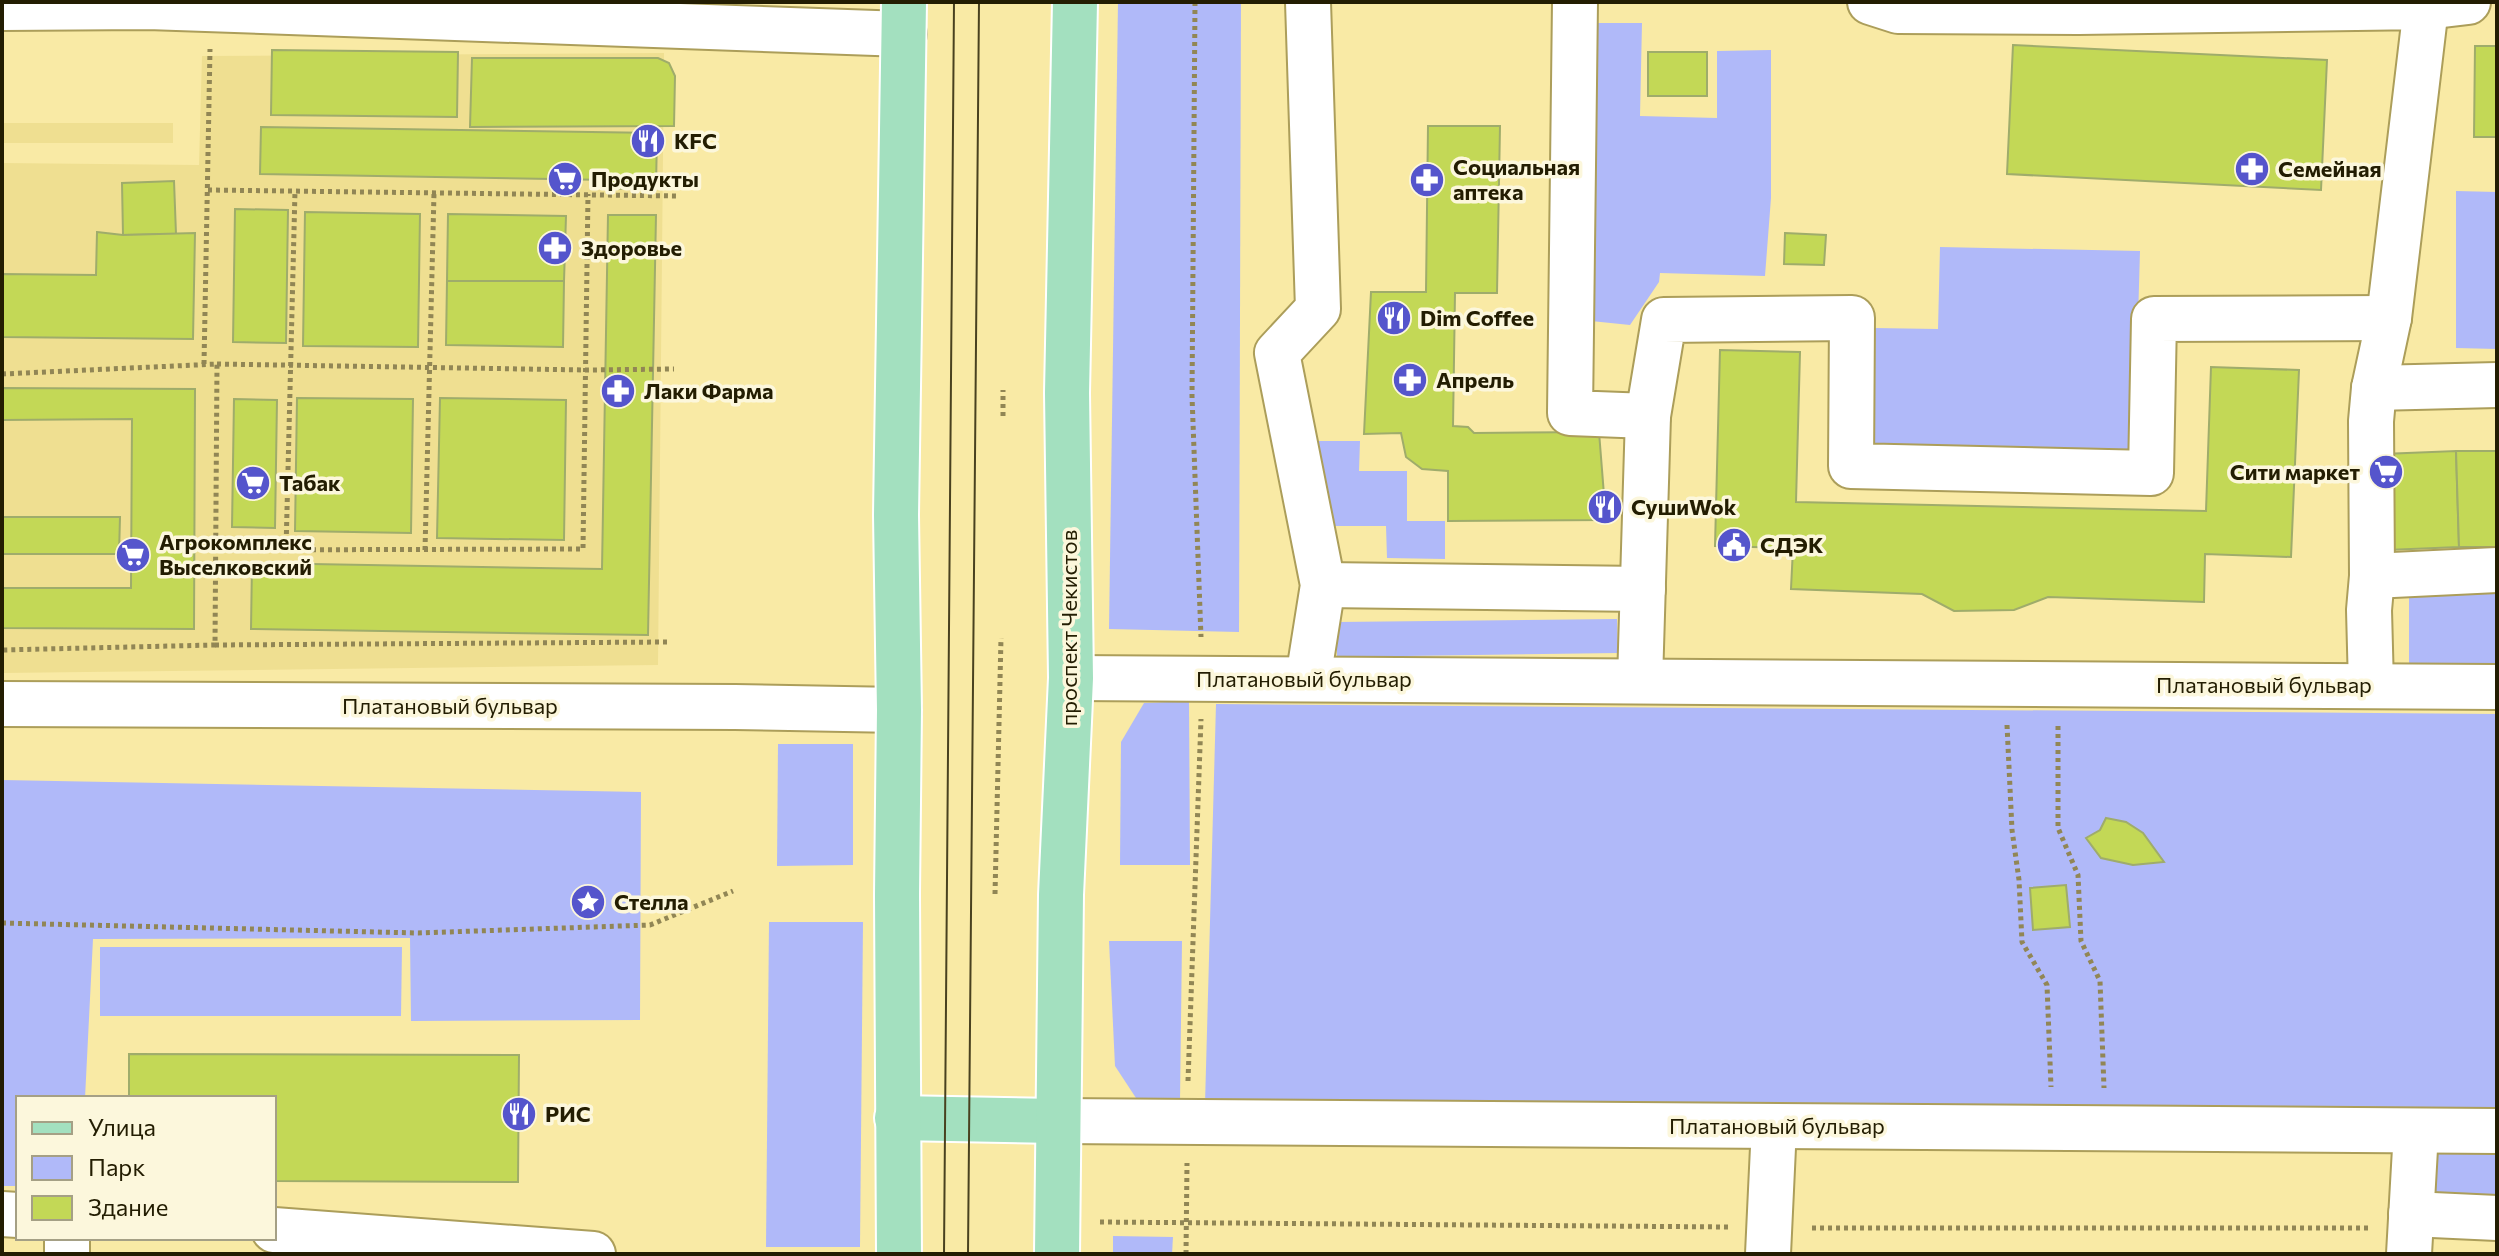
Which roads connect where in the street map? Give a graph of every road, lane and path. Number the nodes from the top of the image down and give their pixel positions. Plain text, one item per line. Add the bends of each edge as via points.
1 (1075, 2) edge
2 (1195, 2) edge
3 (1308, 2) edge
4 (1575, 2) edge
5 (1870, 2) edge
6 (2468, 2) edge
7 (2426, 4) edge
8 (148, 5) edge
9 (2079, 7) edge
10 (2, 8) edge
11 (904, 18) edge
12 (210, 44) dead end
13 (208, 190) junction
14 (295, 191) junction
15 (434, 193) junction
16 (588, 194) junction
17 (678, 196) dead end
18 (2389, 318) junction
19 (204, 364) junction
20 (217, 364) junction
21 (290, 365) junction
22 (429, 367) junction
23 (674, 369) dead end
24 (586, 370) junction
25 (2, 374) edge
26 (2497, 385) edge
27 (2374, 388) junction
28 (1003, 390) dead end
29 (1003, 416) dead end
30 (1648, 416) junction
31 (216, 550) junction
32 (286, 550) junction
33 (425, 550) junction
34 (2497, 570) edge
35 (2372, 576) junction
36 (1323, 585) junction
37 (1643, 589) junction
38 (1001, 638) dead end
39 (667, 642) dead end
40 (215, 645) junction
41 (2, 650) edge
42 (1071, 678) junction
43 (1203, 679) junction
44 (1308, 679) junction
45 (1640, 681) junction
46 (2005, 684) junction
47 (2059, 684) junction
48 (2371, 686) junction
49 (2497, 687) edge
50 (2, 704) edge
51 (899, 710) junction
52 (733, 891) dead end
53 (995, 894) dead end
54 (2, 923) edge
55 (897, 1118) junction
56 (1057, 1121) junction
57 (1187, 1122) junction
58 (1774, 1126) junction
59 (2052, 1128) junction
60 (2105, 1129) junction
61 (2416, 1131) junction
62 (2497, 1131) edge
63 (2497, 1218) edge
64 (276, 1230) edge
65 (2410, 1234) edge
66 (593, 1254) edge
67 (899, 1254) edge
68 (1057, 1254) edge
69 (1186, 1254) edge
70 (1768, 1254) edge

1 - 42 main road, проспект Чекистов via 1067,393
2 - 43 path via 1192,396
3 - 36 street via 1318,309 1277,353
4 - 30 street via 1570,413
5 - 9 street via 1898,11
6 - 7 street
7 - 9 street
7 - 18 street
8 - 10 street
8 - 11 street
11 - 51 main road via 896,515
12 - 13 path
13 - 14 path
13 - 19 path
14 - 15 path
14 - 21 path
15 - 16 path
15 - 22 path
16 - 17 path
16 - 24 path
18 - 27 street
18 - 30 street via 2154,319 2151,473 1851,466 1852,318 1664,320
19 - 20 path
19 - 25 path
20 - 21 path
20 - 31 path
21 - 22 path
21 - 32 path
22 - 24 path
22 - 33 path
23 - 24 path
24 - 33 path via 583,549
26 - 27 street
27 - 35 street
28 - 29 path
30 - 37 street
31 - 32 path
31 - 40 path
32 - 33 path
34 - 35 street
35 - 48 street
36 - 37 street
36 - 44 street
37 - 45 street
38 - 53 path
39 - 40 path
40 - 41 path
42 - 43 street, Платановый бульвар
42 - 56 main road, проспект Чекистов
43 - 44 street, Платановый бульвар
43 - 57 path
44 - 45 street, Платановый бульвар
45 - 46 street, Платановый бульвар
46 - 47 street, Платановый бульвар
46 - 59 path via 2022,942 2047,985
47 - 48 street, Платановый бульвар
47 - 60 path via 2058,828 2078,875 2081,941 2100,981
48 - 49 street, Платановый бульвар
50 - 51 street, Платановый бульвар
51 - 55 main road
52 - 54 path via 650,925 418,933
55 - 56 main road
55 - 67 main road
56 - 57 street, Платановый бульвар
56 - 68 main road, проспект Чекистов
57 - 58 street, Платановый бульвар
57 - 69 path
58 - 59 street, Платановый бульвар
58 - 70 street
59 - 60 street, Платановый бульвар
60 - 61 street, Платановый бульвар
61 - 62 street, Платановый бульвар
61 - 65 street
63 - 65 street
64 - 66 street

